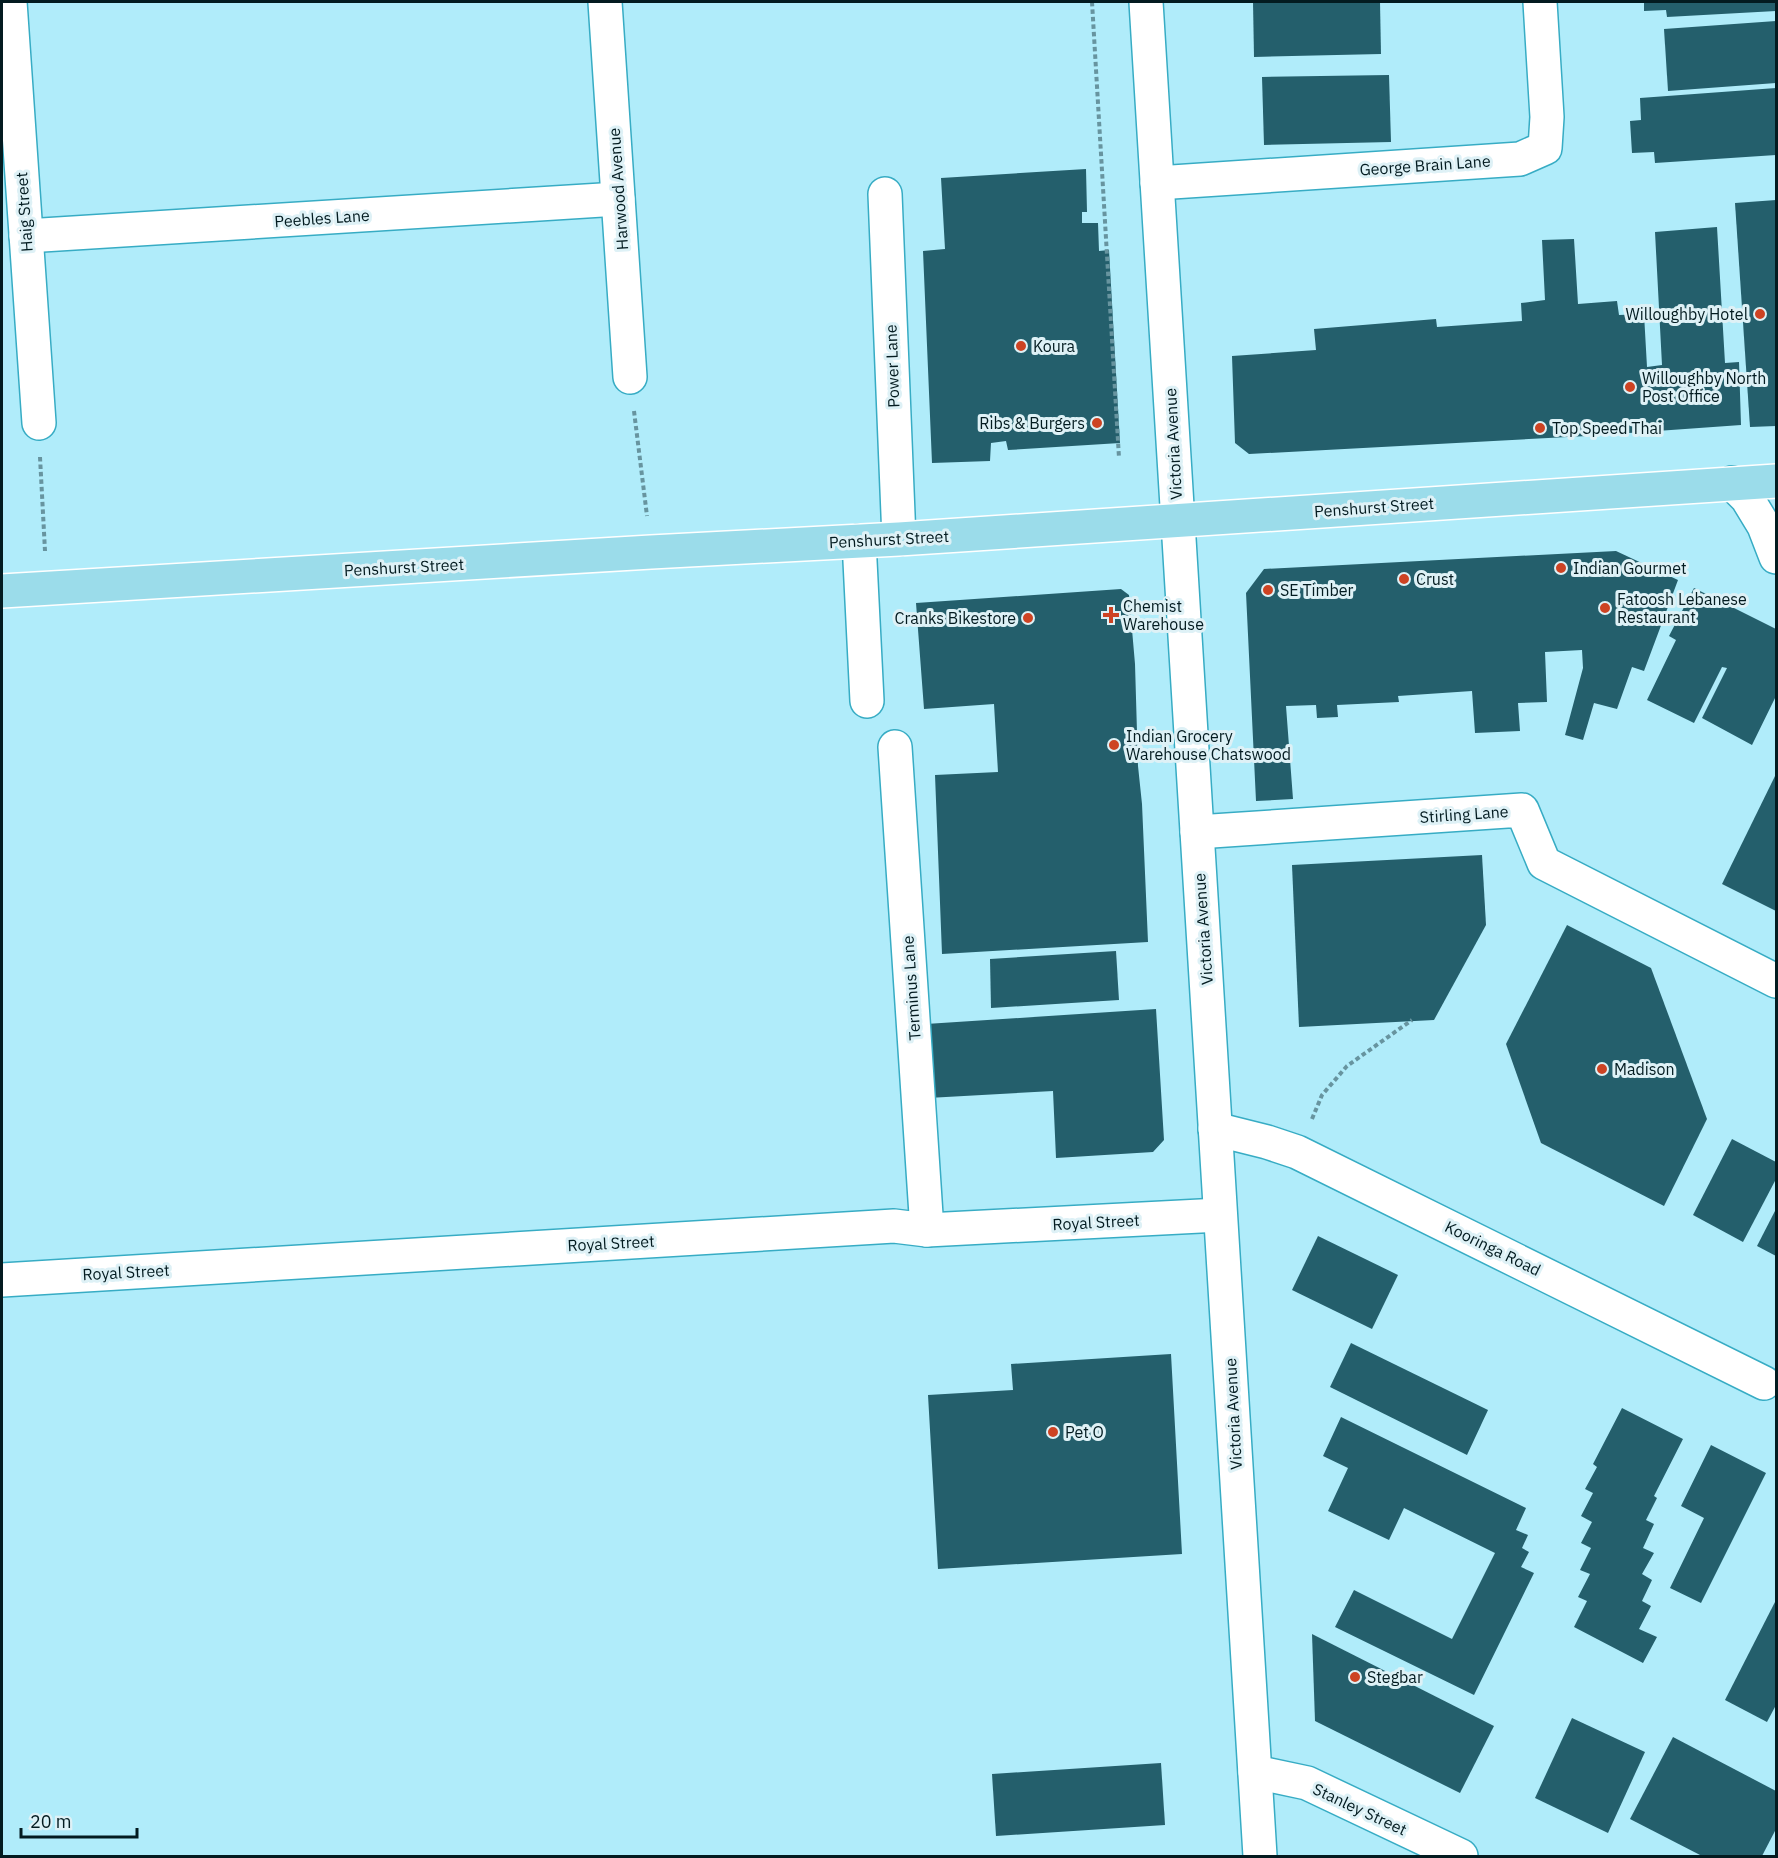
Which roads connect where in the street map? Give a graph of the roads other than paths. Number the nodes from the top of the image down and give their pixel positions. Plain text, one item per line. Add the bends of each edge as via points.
1 (10, 2) edge
2 (605, 2) edge
3 (1146, 2) edge
4 (1540, 2) edge
5 (1157, 183) junction
6 (885, 194) dead end
7 (618, 200) junction
8 (26, 236) junction
9 (630, 377) road end
10 (39, 423) road end
11 (1776, 481) edge
12 (1732, 483) junction
13 (1177, 521) junction
14 (899, 539) junction
15 (859, 541) junction
16 (1776, 557) edge
17 (2, 591) edge
18 (867, 701) dead end
19 (895, 747) dead end
20 (1197, 832) junction
21 (1776, 981) edge
22 (1215, 1129) junction
23 (1220, 1215) junction
24 (927, 1230) junction
25 (2, 1280) edge
26 (1764, 1383) dead end
27 (1255, 1772) junction
28 (1260, 1857) edge
29 (1461, 1857) edge

1 - 8 street, Haig Street
2 - 7 street, Harwood Avenue
3 - 5 street, Victoria Avenue
4 - 5 street, George Brain Lane via 1547,117 1545,148 1520,159
5 - 13 street, Victoria Avenue
6 - 14 street, Power Lane
7 - 8 street, Peebles Lane
7 - 9 street, Harwood Avenue
8 - 10 street, Haig Street
11 - 12 main road, Penshurst Street
12 - 13 main road, Penshurst Street
12 - 16 street via 1764,526
13 - 14 main road, Penshurst Street
13 - 20 street, Victoria Avenue
14 - 15 main road, Penshurst Street
15 - 17 main road, Penshurst Street
15 - 18 street
19 - 24 street, Terminus Lane
20 - 21 street, Stirling Lane via 1522,810 1544,863
20 - 22 street, Victoria Avenue
22 - 23 street, Victoria Avenue
22 - 26 street, Kooringa Road via 1297,1152
23 - 24 street, Royal Street
23 - 27 street, Victoria Avenue
24 - 25 street, Royal Street via 894,1226
27 - 28 street, Victoria Avenue
27 - 29 street, Stanley Street via 1308,1784

